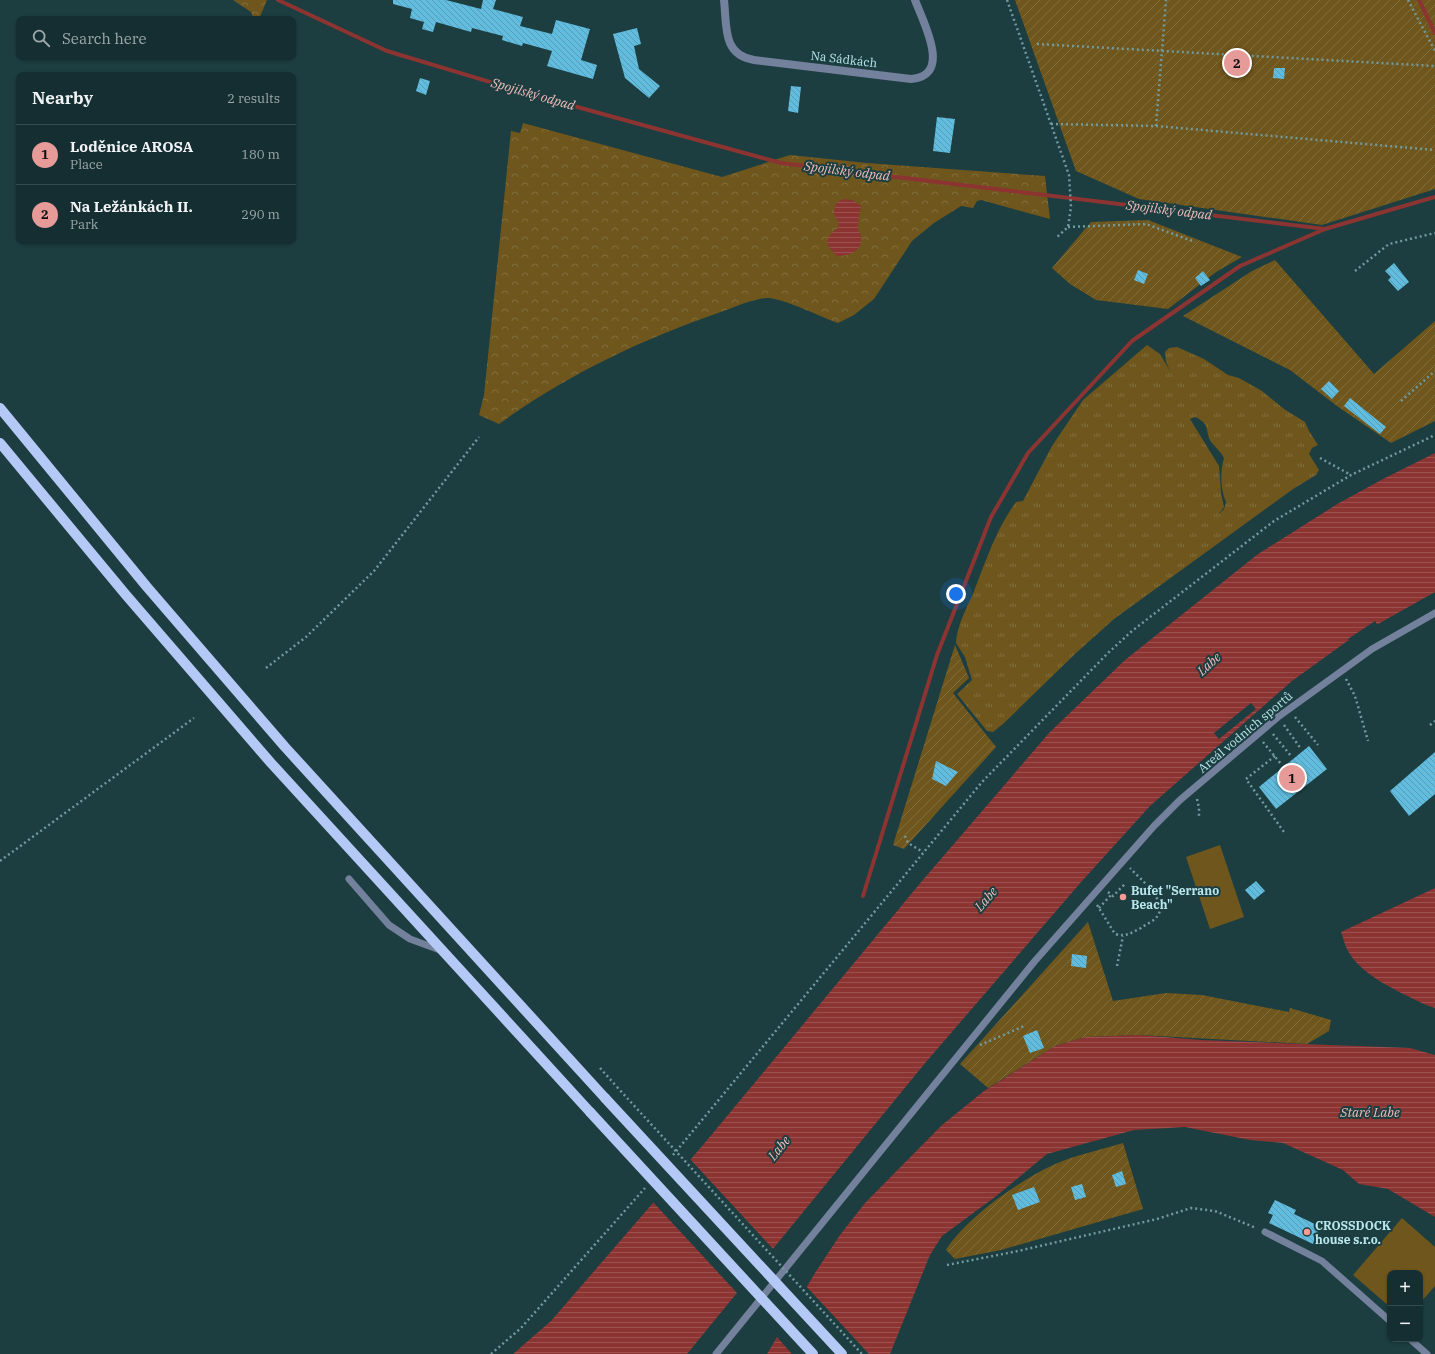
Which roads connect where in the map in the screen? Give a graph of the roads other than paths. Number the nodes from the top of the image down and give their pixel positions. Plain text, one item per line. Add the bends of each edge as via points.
1 (724, 0) edge
2 (915, 0) edge
3 (0, 408) edge
4 (0, 443) edge
5 (1435, 613) edge
6 (349, 879) dead end
7 (440, 950) junction
8 (1264, 1232) dead end
9 (1387, 1318) edge
10 (1413, 1342) edge
11 (716, 1354) edge
12 (813, 1354) edge
13 (842, 1354) edge
14 (1427, 1354) edge

1 - 2 street, Na Sádkách via 730,43 741,56 754,60 911,80 926,74 934,60 933,48
3 - 13 main road, bridge via 147,587 285,747
4 - 7 main road via 126,595 271,763
5 - 11 lane, Areál vodních sportů via 1372,649 1288,709 1256,734 1154,826 1034,962
6 - 7 lane via 389,925 410,938
7 - 12 main road, bridge
8 - 9 lane via 1322,1261
10 - 14 lane

